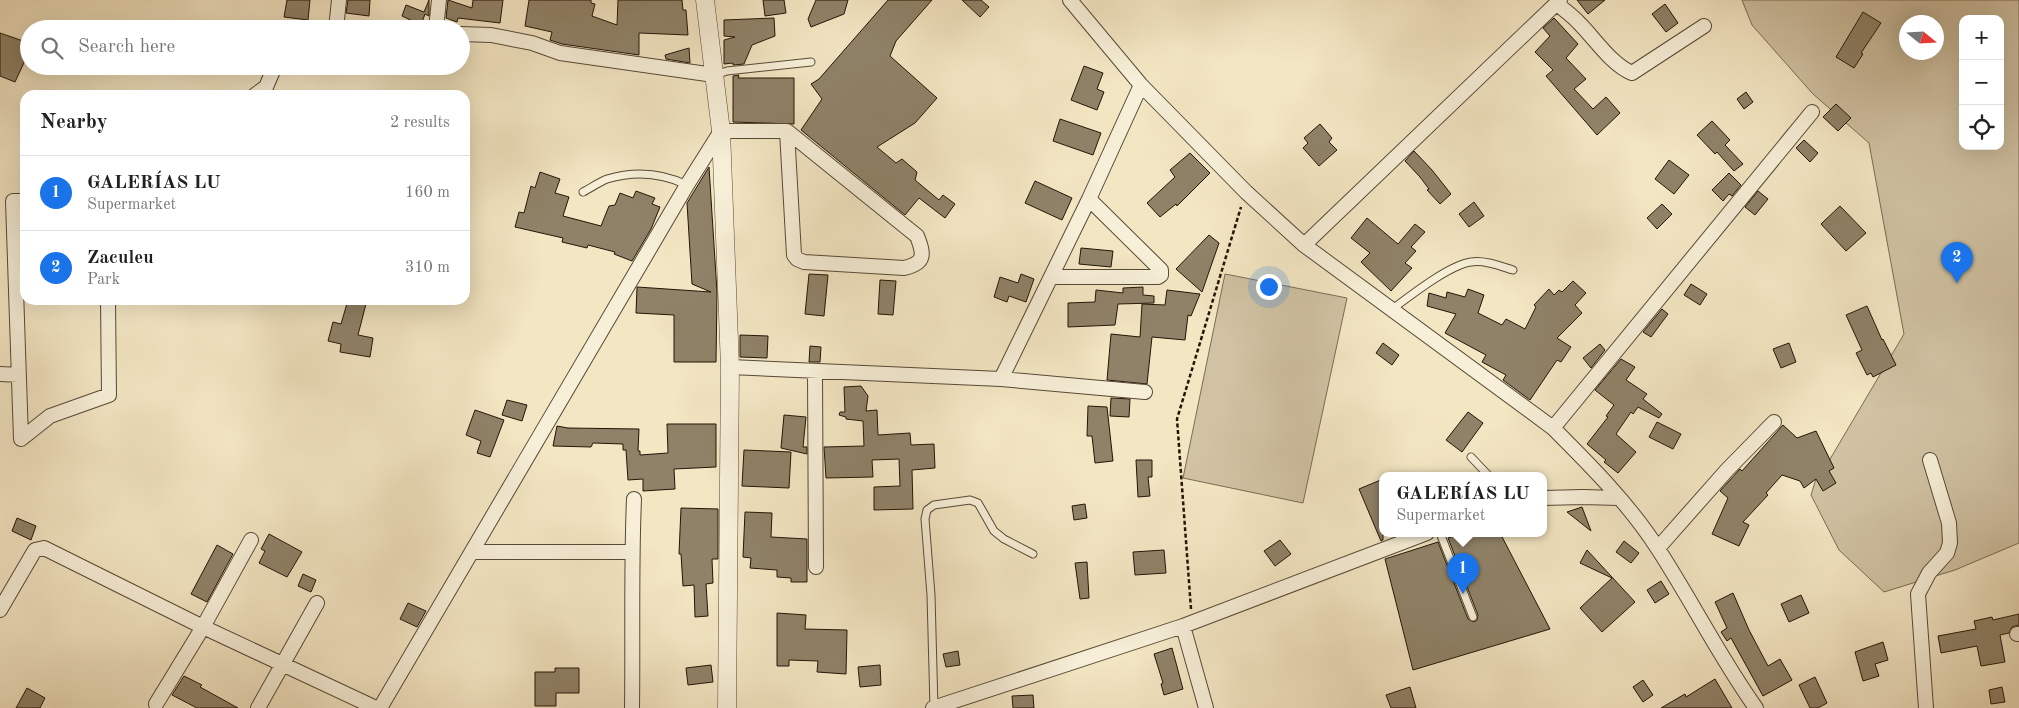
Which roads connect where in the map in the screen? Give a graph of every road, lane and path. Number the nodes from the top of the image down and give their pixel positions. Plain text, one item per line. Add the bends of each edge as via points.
1 (339, 0) edge
2 (439, 0) edge
3 (706, 0) edge
4 (1070, 0) edge
5 (1558, 2) edge
6 (337, 20) edge
7 (437, 20) edge
8 (1704, 26) dead end
9 (470, 34) edge
10 (811, 62) dead end
11 (271, 75) edge
12 (714, 75) junction
13 (1141, 85) junction
14 (262, 90) edge
15 (1812, 112) dead end
16 (721, 131) junction
17 (787, 132) junction
18 (687, 184) junction
19 (583, 192) dead end
20 (1246, 192) junction
21 (1089, 200) junction
22 (20, 201) edge
23 (1304, 245) junction
24 (1514, 270) dead end
25 (1051, 277) junction
26 (108, 305) edge
27 (1391, 311) junction
28 (730, 367) junction
29 (816, 372) junction
30 (0, 374) edge
31 (18, 375) junction
32 (1001, 379) junction
33 (1145, 392) dead end
34 (1774, 422) dead end
35 (1553, 428) junction
36 (1471, 457) dead end
37 (1930, 460) dead end
38 (1485, 472) edge
39 (1547, 498) edge
40 (1618, 498) junction
41 (634, 499) dead end
42 (1418, 537) edge
43 (1442, 537) edge
44 (251, 540) dead end
45 (1658, 548) junction
46 (473, 552) junction
47 (632, 552) junction
48 (1033, 554) dead end
49 (816, 567) dead end
50 (317, 603) dead end
51 (0, 610) edge
52 (1473, 617) dead end
53 (1187, 625) junction
54 (204, 627) junction
55 (283, 664) junction
56 (156, 704) dead end
57 (258, 708) edge
58 (376, 708) edge
59 (380, 708) edge
60 (632, 708) edge
61 (726, 708) edge
62 (934, 708) edge
63 (1206, 708) edge
64 (1756, 708) edge
65 (1926, 708) edge

1 - 6 street
2 - 7 street
3 - 12 street
4 - 13 street
5 - 8 street via 1604,50 1632,72
5 - 23 street
9 - 12 street via 532,43 560,53
10 - 12 lane
11 - 14 street
12 - 16 street
13 - 20 street
13 - 21 street
15 - 35 street
16 - 17 street
16 - 18 street
16 - 28 street
17 - 17 street via 917,236 923,250 920,261 904,268 797,259 794,255
18 - 19 lane via 646,173 607,179
18 - 46 street
20 - 23 street
20 - 53 path via 1177,419
21 - 25 street
21 - 25 street via 1161,270 1161,274 1158,277 1125,278
22 - 31 street via 13,201
23 - 27 street
24 - 27 lane via 1486,262 1470,262 1449,270
25 - 32 street
26 - 31 street via 109,396 50,416 21,439
27 - 35 street
28 - 29 street
28 - 61 street
29 - 32 street
29 - 49 street
30 - 31 street
32 - 33 street
34 - 45 street
35 - 40 street
36 - 38 lane
37 - 65 street via 1949,523 1950,543 1947,553 1929,573 1918,594
39 - 40 street
40 - 45 street
41 - 47 street
42 - 53 street
43 - 52 lane
44 - 54 street
45 - 64 street
46 - 47 street
46 - 59 street
47 - 60 street
48 - 62 lane via 994,531 978,503 970,500 934,505 927,510
50 - 55 street
51 - 54 street via 35,550 44,548
53 - 62 street
53 - 63 street
54 - 55 street
54 - 56 street
55 - 57 street
55 - 58 street

